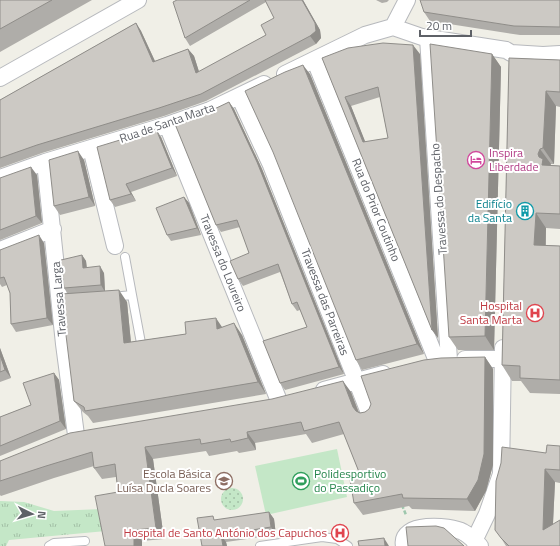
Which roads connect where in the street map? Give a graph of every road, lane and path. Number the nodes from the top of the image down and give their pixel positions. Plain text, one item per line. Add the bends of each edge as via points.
1 (138, 0) edge
2 (407, 0) edge
3 (393, 27) junction
4 (428, 38) junction
5 (560, 54) edge
6 (315, 61) junction
7 (0, 78) edge
8 (239, 96) junction
9 (167, 125) junction
10 (91, 148) junction
11 (45, 162) junction
12 (0, 178) edge
13 (53, 230) junction
14 (0, 250) edge
15 (120, 251) joint
16 (132, 295) junction
17 (101, 297) edge
18 (504, 335) edge
19 (142, 343) edge
20 (503, 358) junction
21 (437, 361) junction
22 (397, 370) edge
23 (356, 382) junction
24 (370, 415) edge
25 (91, 432) edge
26 (402, 505) edge
27 (405, 512) edge
28 (85, 541) dead end
29 (477, 543) edge
30 (49, 546) edge
31 (260, 546) edge
32 (348, 546) edge
33 (404, 546) edge

1 - 7 street
2 - 3 street
3 - 4 street
3 - 6 street, Rua de Santa Marta via 365,36
4 - 5 street via 506,50 511,61
4 - 21 street, Travessa do Despacho
6 - 8 street, Rua de Santa Marta
6 - 21 street, Rua do Prior Coutinho
8 - 9 street, Rua de Santa Marta via 210,110
8 - 23 street, Travessa das Parreiras via 271,165
9 - 10 street, Rua de Santa Marta
9 - 23 street, Travessa do Loureiro via 287,399
10 - 11 street, Rua de Santa Marta
10 - 15 street
11 - 12 street, Rua de Santa Marta
11 - 13 street, Travessa Larga
13 - 14 street
13 - 25 street, Travessa Larga via 63,300 69,438
15 - 16 lane
16 - 17 lane
16 - 19 lane
18 - 20 street
20 - 21 street
20 - 29 street via 501,474
22 - 23 street
23 - 24 street, Travessa das Parreiras
26 - 27 path
28 - 30 lane via 54,543
29 - 33 street via 465,532 454,528 422,527 406,535
31 - 32 lane via 328,537

